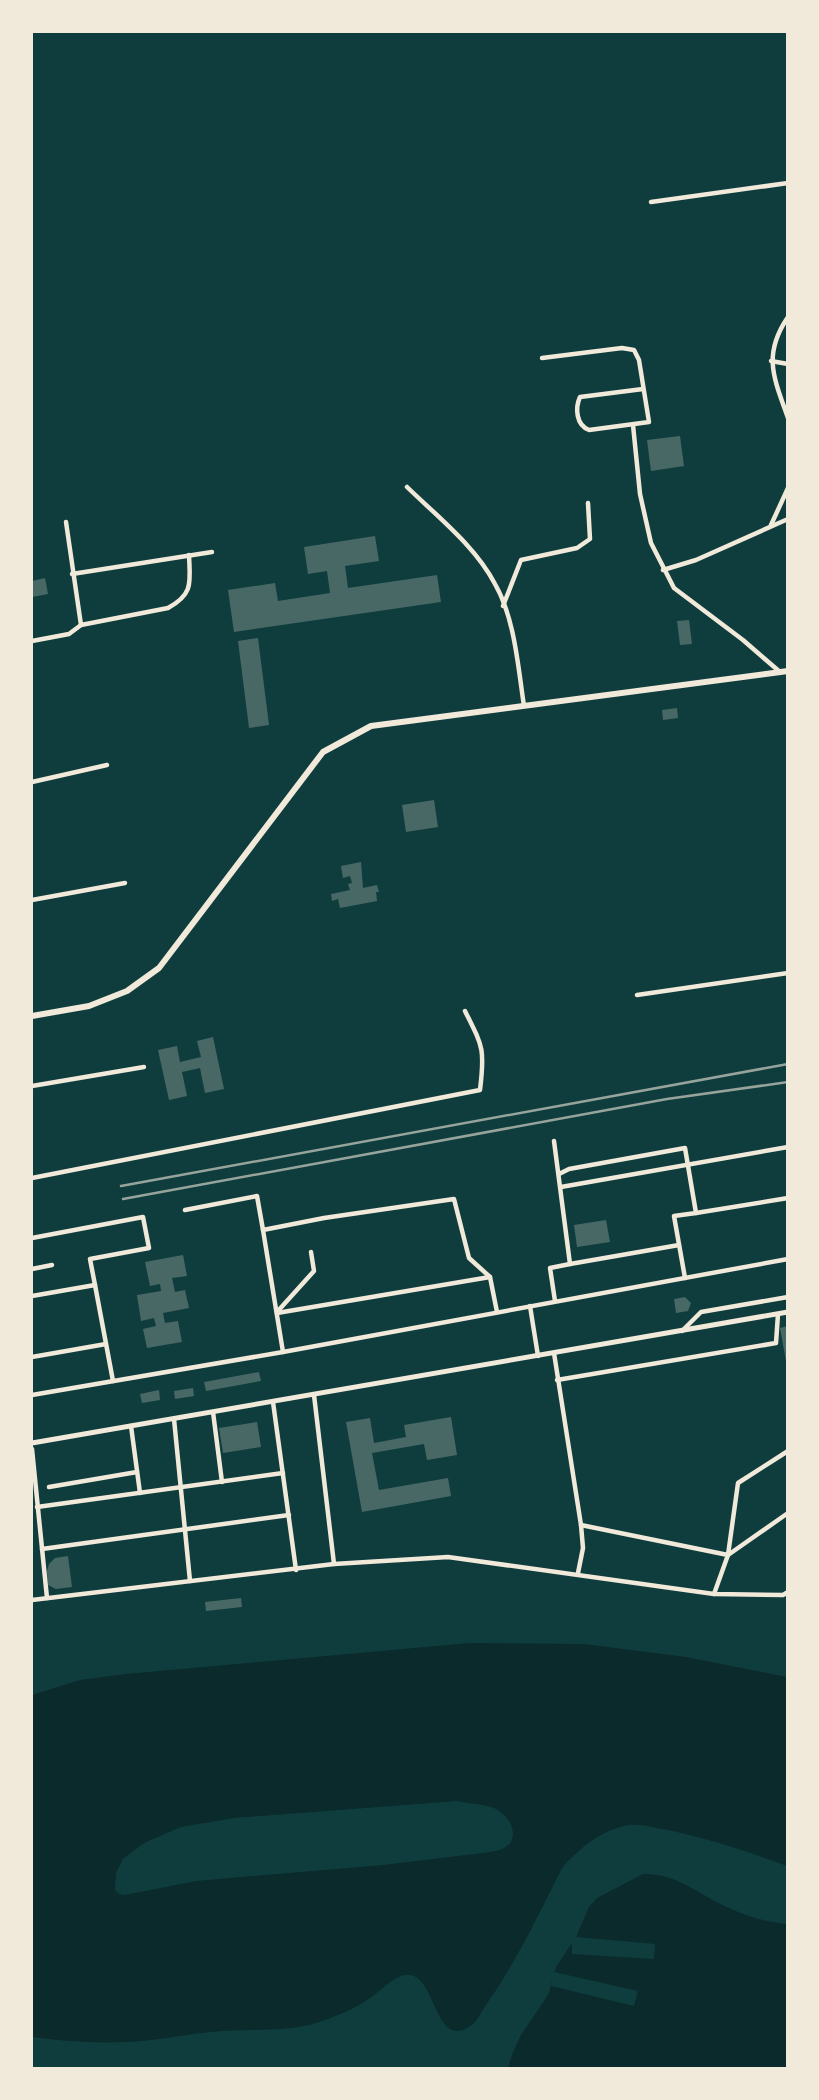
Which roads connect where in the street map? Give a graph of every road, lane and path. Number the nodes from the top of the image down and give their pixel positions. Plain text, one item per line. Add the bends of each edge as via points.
1 (788, 183) edge
2 (651, 202) dead end
3 (788, 317) edge
4 (788, 327) edge
5 (778, 331) junction
6 (541, 358) dead end
7 (771, 361) junction
8 (788, 364) edge
9 (643, 389) junction
10 (788, 418) edge
11 (633, 425) junction
12 (407, 487) dead end
13 (788, 488) edge
14 (588, 503) dead end
15 (788, 519) edge
16 (66, 522) dead end
17 (770, 527) junction
18 (212, 552) dead end
19 (189, 555) junction
20 (663, 570) junction
21 (72, 574) junction
22 (503, 606) junction
23 (81, 625) junction
24 (32, 641) edge
25 (784, 672) edge
26 (524, 706) junction
27 (107, 765) dead end
28 (32, 782) edge
29 (125, 883) dead end
30 (32, 900) edge
31 (788, 973) edge
32 (637, 995) dead end
33 (465, 1011) dead end
34 (32, 1016) edge
35 (144, 1067) dead end
36 (32, 1086) edge
37 (554, 1141) dead end
38 (788, 1147) edge
39 (688, 1164) junction
40 (559, 1174) junction
41 (32, 1178) edge
42 (561, 1187) junction
43 (788, 1198) edge
44 (185, 1210) dead end
45 (696, 1213) junction
46 (263, 1230) junction
47 (32, 1238) edge
48 (679, 1245) junction
49 (311, 1252) dead end
50 (788, 1259) edge
51 (570, 1264) junction
52 (52, 1265) dead end
53 (32, 1269) edge
54 (490, 1277) junction
55 (685, 1278) junction
56 (95, 1285) junction
57 (32, 1296) edge
58 (788, 1297) edge
59 (555, 1301) junction
60 (530, 1306) junction
61 (496, 1312) junction
62 (788, 1312) edge
63 (277, 1313) junction
64 (778, 1314) junction
65 (682, 1331) junction
66 (106, 1344) junction
67 (283, 1352) junction
68 (554, 1353) junction
69 (538, 1356) junction
70 (32, 1357) edge
71 (557, 1380) junction
72 (113, 1381) junction
73 (32, 1395) edge
74 (314, 1395) junction
75 (273, 1402) junction
76 (213, 1412) junction
77 (174, 1419) junction
78 (131, 1426) junction
79 (32, 1443) edge
80 (32, 1449) edge
81 (788, 1451) edge
82 (137, 1472) junction
83 (283, 1473) junction
84 (222, 1482) junction
85 (49, 1487) dead end
86 (181, 1488) junction
87 (140, 1493) junction
88 (37, 1507) junction
89 (788, 1513) edge
90 (289, 1515) junction
91 (582, 1525) junction
92 (186, 1529) junction
93 (41, 1549) junction
94 (728, 1555) junction
95 (334, 1564) junction
96 (296, 1570) junction
97 (578, 1573) junction
98 (190, 1581) junction
99 (788, 1592) edge
100 (714, 1594) junction
101 (47, 1598) junction
102 (32, 1600) edge

1 - 2 street
3 - 5 street
4 - 5 street
5 - 7 street
6 - 9 street via 629,348 637,354
7 - 8 street
7 - 10 street
9 - 11 street via 649,422
9 - 11 street via 586,394 577,405 583,428
11 - 20 street via 640,494 651,543
12 - 22 street via 470,548 496,585
13 - 17 street
14 - 22 street via 590,539 577,548 521,560
15 - 17 street
16 - 21 street
17 - 20 street
18 - 19 street
19 - 21 street
19 - 23 street via 190,588 181,601 168,608
20 - 25 street via 674,588
21 - 23 street
22 - 26 street via 513,636
23 - 24 street via 69,634
25 - 26 main road
26 - 34 main road via 371,726 323,752 159,968 127,991 89,1006
27 - 28 street
29 - 30 street
31 - 32 street
33 - 41 street via 482,1044 480,1090
35 - 36 street
37 - 40 street
38 - 39 street
39 - 40 street via 685,1148
39 - 42 street
39 - 45 street
40 - 42 street
42 - 51 street
43 - 45 street
44 - 46 street via 257,1196
45 - 48 street via 674,1216
46 - 54 street via 454,1199 469,1258
46 - 63 street
47 - 56 street via 143,1217 149,1248 90,1259
48 - 51 street
48 - 55 street
49 - 63 street via 314,1271
50 - 55 street
51 - 59 street via 550,1268
52 - 53 street
54 - 61 street
54 - 63 street
55 - 59 street
56 - 57 street
56 - 66 street
58 - 65 street via 701,1312
59 - 60 street
60 - 61 street
60 - 69 street
61 - 67 street
62 - 64 street
63 - 67 street
64 - 65 street
64 - 71 street via 776,1343
65 - 68 street
66 - 70 street
66 - 72 street
67 - 72 street
68 - 69 street
68 - 71 street
69 - 74 street
71 - 91 street
72 - 73 street
74 - 75 street
74 - 95 street
75 - 76 street
75 - 83 street
76 - 77 street
76 - 84 street
77 - 78 street
77 - 86 street
78 - 79 street
78 - 82 street
80 - 88 street
81 - 94 street via 738,1483
82 - 85 street
82 - 87 street
83 - 84 street
83 - 90 street
84 - 86 street
86 - 87 street
86 - 92 street
87 - 88 street
88 - 93 street
89 - 94 street
90 - 92 street
90 - 96 street
91 - 94 street
91 - 97 street
92 - 93 street
92 - 98 street
93 - 101 street
94 - 100 street
95 - 96 street
95 - 97 street via 448,1557
96 - 98 street
97 - 100 street
98 - 101 street
99 - 100 street
101 - 102 street

